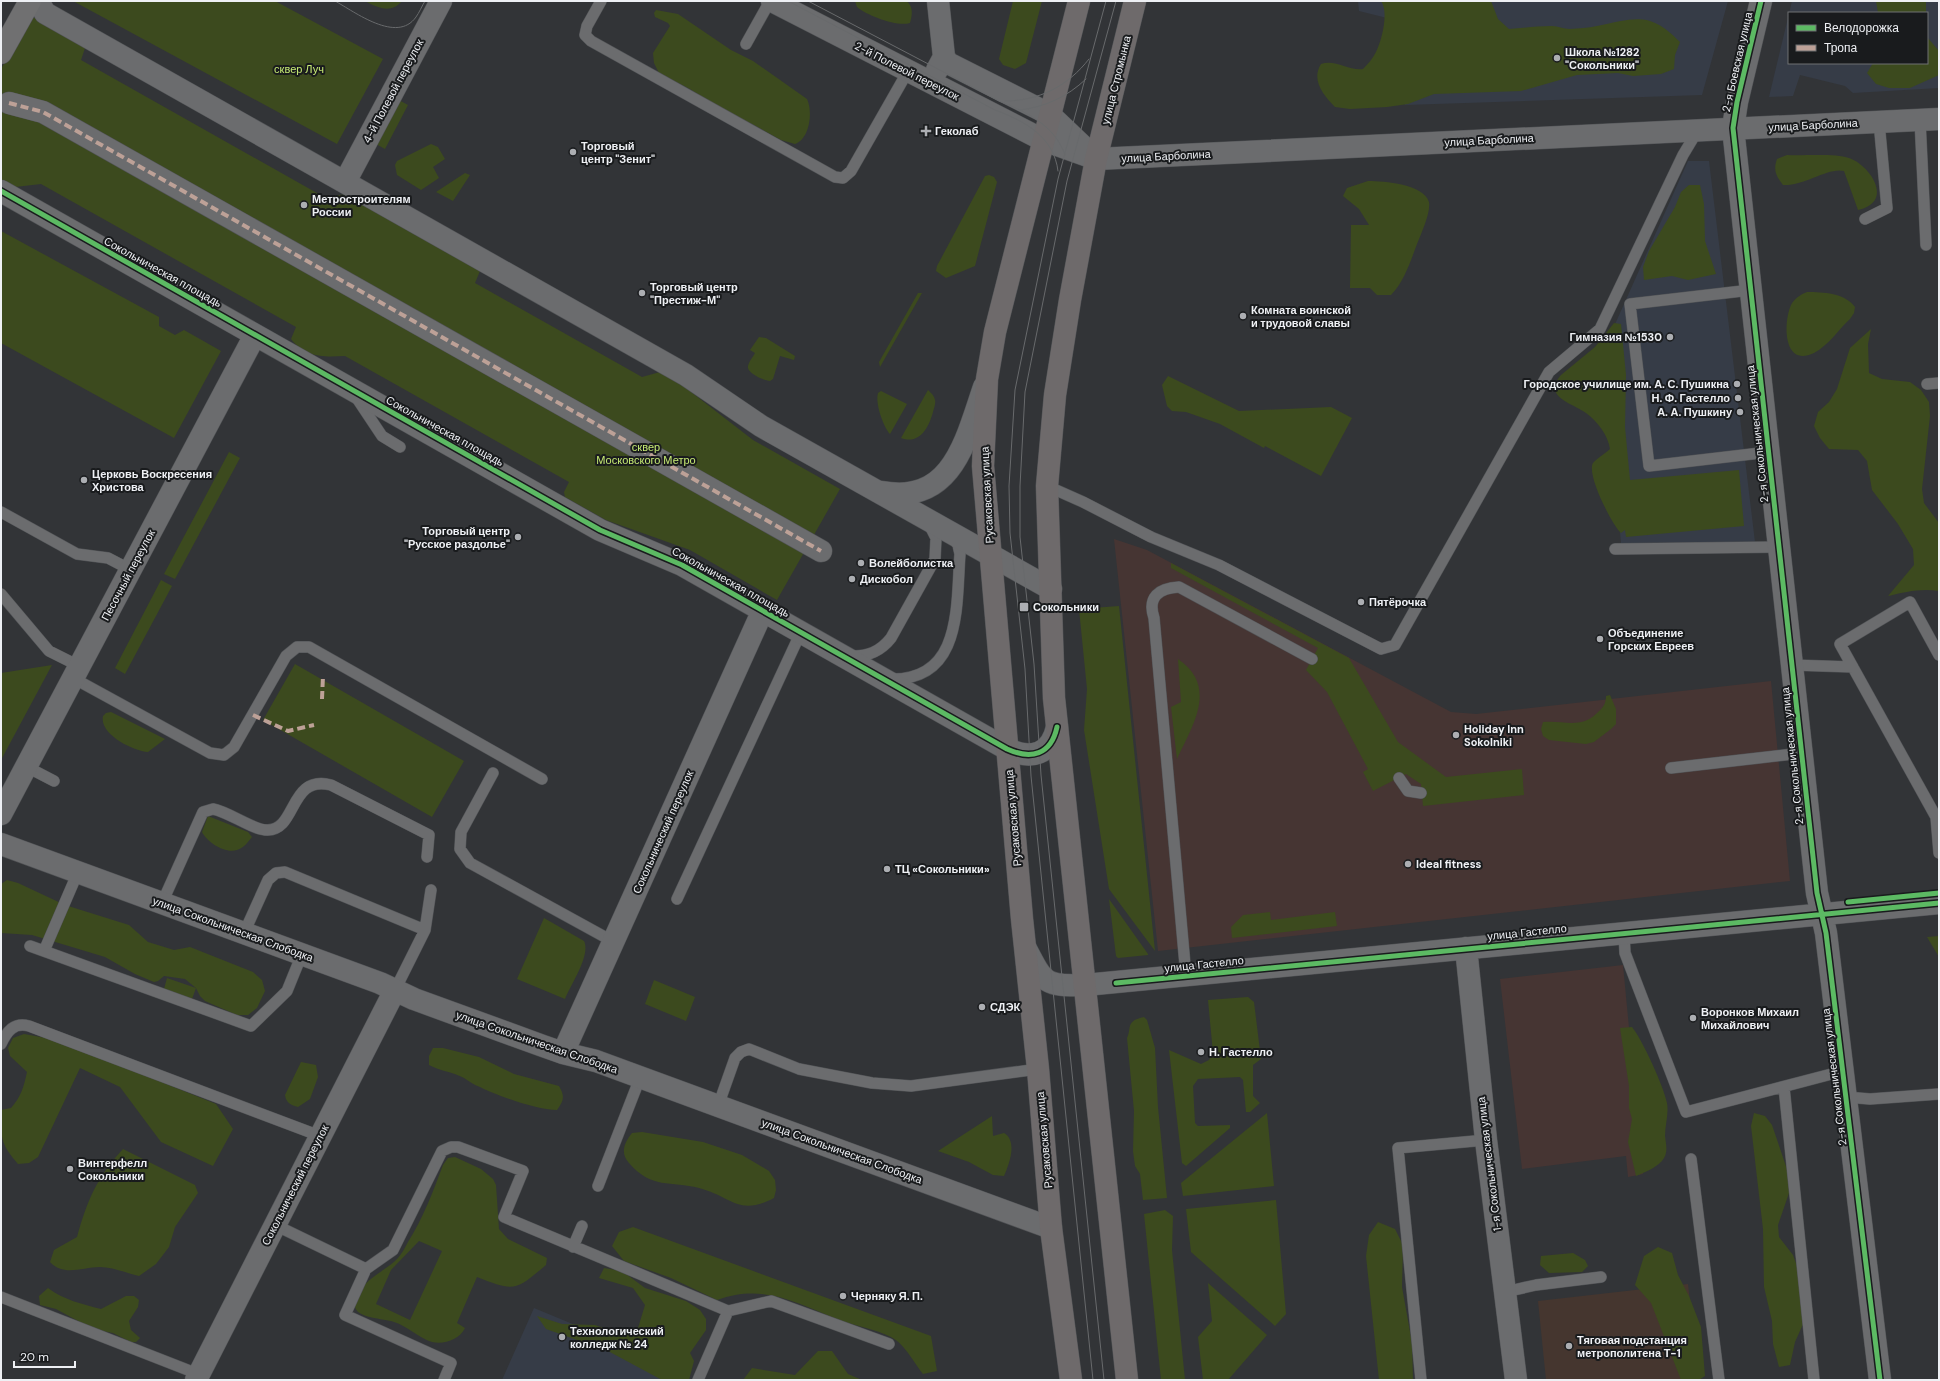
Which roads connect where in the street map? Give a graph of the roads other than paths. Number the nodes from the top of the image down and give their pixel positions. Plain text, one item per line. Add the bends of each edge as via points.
1 (441, 1) edge
2 (601, 1) edge
3 (771, 1) edge
4 (938, 1) edge
5 (1079, 1) edge
6 (1135, 1) edge
7 (1761, 1) edge
8 (39, 9) edge
9 (1, 30) edge
10 (746, 44) dead end
11 (1, 53) edge
12 (944, 57) junction
13 (908, 71) junction
14 (930, 82) junction
15 (9, 103) dead end
16 (1049, 114) junction
17 (1930, 119) edge
18 (1879, 122) junction
19 (1733, 128) junction
20 (1698, 130) junction
21 (1043, 140) junction
22 (1096, 159) junction
23 (345, 182) junction
24 (1, 192) edge
25 (1865, 220) dead end
26 (1926, 245) dead end
27 (1751, 290) junction
28 (255, 335) junction
29 (987, 379) junction
30 (1939, 383) edge
31 (1927, 384) dead end
32 (351, 389) junction
33 (400, 447) dead end
34 (1769, 452) junction
35 (1047, 486) junction
36 (876, 491) junction
37 (1, 512) edge
38 (920, 516) junction
39 (945, 530) junction
40 (1779, 547) junction
41 (1615, 549) dead end
42 (822, 551) dead end
43 (991, 555) junction
44 (130, 570) junction
45 (1051, 589) junction
46 (1, 594) edge
47 (762, 610) junction
48 (800, 632) junction
49 (835, 652) junction
50 (1939, 655) edge
51 (1312, 659) dead end
52 (1792, 665) junction
53 (1853, 667) junction
54 (76, 672) junction
55 (884, 679) junction
56 (1057, 727) junction
57 (1007, 749) junction
58 (1802, 753) junction
59 (26, 766) junction
60 (1671, 768) dead end
61 (493, 773) dead end
62 (1399, 778) dead end
63 (542, 779) dead end
64 (54, 781) dead end
65 (1422, 793) dead end
66 (1, 814) edge
67 (1938, 816) edge
68 (1, 844) edge
69 (1939, 853) edge
70 (427, 857) dead end
71 (78, 872) junction
72 (431, 890) dead end
73 (678, 899) dead end
74 (1939, 902) edge
75 (162, 903) junction
76 (1821, 914) junction
77 (425, 930) junction
78 (244, 933) junction
79 (1624, 933) junction
80 (614, 942) junction
81 (30, 946) dead end
82 (1466, 948) junction
83 (1026, 949) junction
84 (44, 951) junction
85 (302, 954) junction
86 (1186, 976) junction
87 (1085, 985) junction
88 (395, 990) junction
89 (1, 1044) edge
90 (563, 1053) junction
91 (1038, 1069) junction
92 (1843, 1071) junction
93 (640, 1078) junction
94 (1784, 1087) junction
95 (1939, 1094) edge
96 (1846, 1097) junction
97 (718, 1106) junction
98 (320, 1136) junction
99 (1486, 1140) junction
100 (1691, 1159) dead end
101 (598, 1186) dead end
102 (275, 1224) junction
103 (582, 1226) dead end
104 (1051, 1228) junction
105 (574, 1247) junction
106 (366, 1269) junction
107 (1601, 1277) dead end
108 (1505, 1292) junction
109 (1, 1297) edge
110 (728, 1310) junction
111 (889, 1344) dead end
112 (197, 1377) edge
113 (444, 1380) edge
114 (698, 1380) edge
115 (1071, 1380) edge
116 (1127, 1380) edge
117 (1421, 1380) edge
118 (1516, 1380) edge
119 (1719, 1380) edge
120 (1814, 1380) edge
121 (1880, 1380) edge

1 - 23 street, 4-й Полевой переулок
2 - 13 lane via 587,26 585,35 592,41 835,177 844,178 851,171
3 - 10 lane
3 - 13 street, 2-й Полевой переулок
4 - 12 street
5 - 16 main road
6 - 22 main road, улица Стромынка
7 - 19 street, 2-я Боевская улица via 1736,102
8 - 9 lane via 12,17
8 - 11 main road
8 - 23 street
12 - 14 street
12 - 16 street via 948,63
13 - 14 street, 2-й Полевой переулок
14 - 21 street, 2-й Полевой переулок
15 - 42 street via 43,112
16 - 21 main road
16 - 22 street
17 - 18 street, улица Барболина
17 - 26 lane
18 - 19 street, улица Барболина
18 - 25 lane via 1888,208
19 - 20 street, улица Барболина
19 - 27 street, 2-я Сокольническая улица
20 - 22 street, улица Барболина
20 - 35 lane via 1683,155 1600,329 1549,372 1395,645 1381,649 1218,565 1151,537
21 - 22 street, улица Барболина
21 - 29 main road, Русаковская улица via 1003,294
22 - 35 main road via 1055,395
23 - 36 street via 686,375 761,426
24 - 28 street, Сокольническая площадь
27 - 34 street, 2-я Сокольническая улица
27 - 34 lane via 1630,304 1648,466
28 - 32 street, Сокольническая площадь
28 - 44 street, Песочный переулок
29 - 36 street via 962,450 948,472 935,483 911,492 893,494
29 - 43 main road, Русаковская улица via 983,466
30 - 31 lane
32 - 33 lane via 382,436
32 - 47 street, Сокольническая площадь via 600,530 682,565
34 - 40 street, 2-я Сокольническая улица
35 - 45 main road
36 - 38 street
37 - 44 lane via 77,554 108,558
38 - 39 street
38 - 49 lane via 934,531 937,545 935,559 891,638 885,646 874,653 861,657
39 - 43 street
39 - 55 lane via 958,545 960,554 955,627 950,642 942,656 930,668 900,680
40 - 41 lane
40 - 52 street, 2-я Сокольническая улица
43 - 45 street
43 - 57 main road, Русаковская улица
44 - 54 street, Песочный переулок
45 - 56 main road
46 - 54 lane via 49,651
47 - 48 street, Сокольническая площадь
47 - 80 street, Сокольнический переулок
48 - 49 street, Сокольническая площадь
48 - 73 lane
49 - 55 street, Сокольническая площадь
50 - 53 lane via 1910,602 1840,644
51 - 86 lane via 1179,587 1167,587 1155,596 1150,607 1154,618
52 - 53 lane
52 - 58 street, 2-я Сокольническая улица
53 - 67 lane
54 - 59 street, Песочный переулок
54 - 63 lane via 210,753 224,755 234,747 286,656 297,647 309,647
55 - 57 street, Сокольническая площадь
56 - 57 street, Сокольническая площадь via 1051,743 1040,753 1025,755
56 - 87 main road
57 - 83 main road, Русаковская улица
58 - 60 lane
58 - 76 street, 2-я Сокольническая улица
59 - 64 lane
59 - 66 street, Песочный переулок
61 - 80 lane via 461,832 460,849 470,863
62 - 65 lane via 1408,791
67 - 69 lane
68 - 71 street, улица Сокольническая Слободка
70 - 75 lane via 429,835 331,785 314,784 298,796 286,818 275,829 258,828 219,810 204,812
71 - 75 street, улица Сокольническая Слободка
71 - 84 lane
72 - 77 lane
74 - 76 street, улица Гастелло
75 - 78 street, улица Сокольническая Слободка
76 - 79 street, улица Гастелло
76 - 92 street, 2-я Сокольническая улица via 1826,933
77 - 78 lane via 285,872 276,874 268,880
77 - 88 lane
78 - 85 street, улица Сокольническая Слободка
79 - 82 street, улица Гастелло
79 - 94 lane via 1624,953 1686,1112
80 - 90 street, Сокольнический переулок
81 - 84 lane
82 - 86 street, улица Гастелло
82 - 99 street, 1-я Сокольническая улица
83 - 87 street, улица Гастелло via 1046,982 1064,986
83 - 91 main road, Русаковская улица
84 - 85 lane via 251,1026 288,991
85 - 88 street, улица Сокольническая Слободка
86 - 87 street, улица Гастелло
87 - 116 main road
88 - 90 street, улица Сокольническая Слободка
88 - 98 street, Сокольнический переулок
89 - 98 lane via 10,1029 22,1024 29,1026
90 - 93 street, улица Сокольническая Слободка via 596,1061
91 - 97 lane via 911,1086 872,1083 799,1069 750,1049 741,1052 735,1058
91 - 104 main road, Русаковская улица
92 - 94 lane
92 - 96 street, 2-я Сокольническая улица
93 - 97 street, улица Сокольническая Слободка
93 - 101 lane
94 - 120 lane
95 - 96 lane via 1870,1099
96 - 121 street, 2-я Сокольническая улица
97 - 104 street, улица Сокольническая Слободка
98 - 102 street, Сокольнический переулок
99 - 108 street, 1-я Сокольническая улица
99 - 117 lane via 1398,1148
100 - 119 lane
102 - 106 lane
102 - 112 street, Сокольнический переулок
103 - 105 lane
104 - 115 main road, Русаковская улица
105 - 106 lane via 504,1217 523,1171 451,1147 438,1156 393,1250
105 - 110 lane
106 - 113 lane via 345,1315 450,1363
107 - 108 lane via 1536,1285
108 - 118 street, 1-я Сокольническая улица
109 - 112 lane
110 - 111 lane via 771,1300
110 - 114 lane

